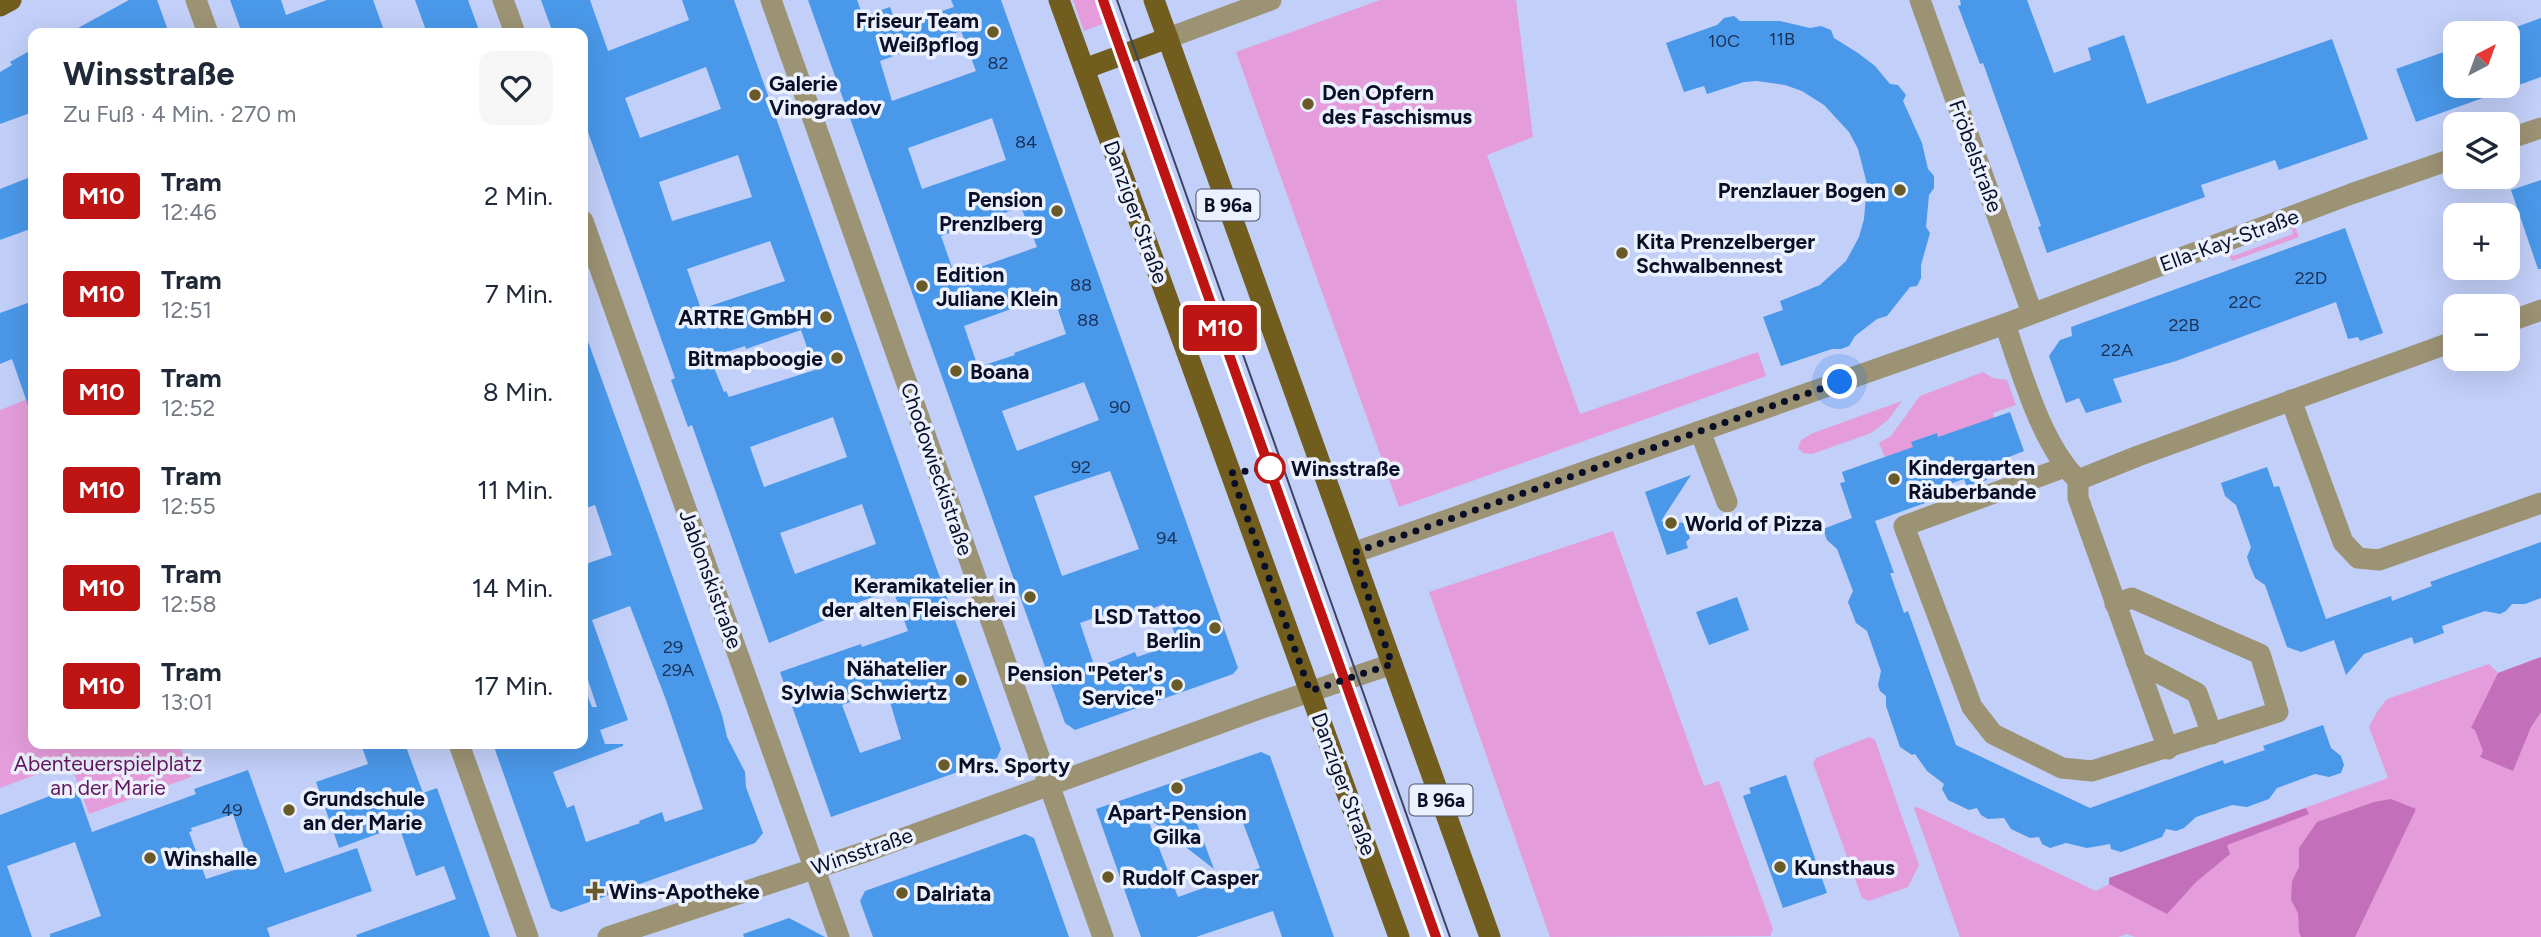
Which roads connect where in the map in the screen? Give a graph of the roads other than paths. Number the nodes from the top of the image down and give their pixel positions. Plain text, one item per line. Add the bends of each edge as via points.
1 (11, 0) edge
2 (196, 0) edge
3 (503, 0) edge
4 (771, 0) edge
5 (1059, 0) edge
6 (1154, 0) edge
7 (1271, 0) edge
8 (1920, 0) edge
9 (0, 6) edge
10 (206, 28) edge
11 (513, 28) edge
12 (1168, 38) junction
13 (1084, 69) junction
14 (2541, 128) edge
15 (2520, 135) edge
16 (2443, 162) edge
17 (588, 235) edge
18 (2541, 310) edge
19 (2032, 313) junction
20 (2520, 318) edge
21 (2005, 324) junction
22 (2443, 345) edge
23 (2291, 400) junction
24 (1700, 431) junction
25 (2072, 473) junction
26 (1727, 502) dead end
27 (2541, 503) edge
28 (1353, 553) junction
29 (2115, 604) junction
30 (2136, 661) junction
31 (1392, 664) junction
32 (1310, 691) junction
33 (2212, 734) junction
34 (461, 749) edge
35 (2168, 749) junction
36 (1049, 785) junction
37 (814, 867) junction
38 (528, 937) edge
39 (608, 937) edge
40 (839, 937) edge
41 (1103, 937) edge
42 (1399, 937) edge
43 (1490, 937) edge

1 - 9 main road
2 - 10 street
3 - 11 street
4 - 36 street, Chodowieckistraße
5 - 13 main road, Danziger Straße
6 - 12 main road, B 96a
7 - 12 street
8 - 19 street, Fröbelstraße
12 - 13 main road
12 - 28 main road, B 96a
13 - 32 main road, Danziger Straße
14 - 15 street
16 - 19 street, Ella-Kay-Straße
17 - 37 street, Jablonskistraße
18 - 20 street
19 - 21 street, Ella-Kay-Straße
21 - 24 street, Ella-Kay-Straße
21 - 25 street via 2037,414
22 - 23 street
23 - 25 street
23 - 27 street via 2343,542 2358,558 2379,560
24 - 26 street
24 - 28 street, Ella-Kay-Straße
25 - 29 street
25 - 35 street via 1904,526 1972,707 1993,734 2062,768 2092,771
28 - 31 main road, B 96a
29 - 30 street
29 - 33 street via 2132,598 2260,654 2278,712
30 - 33 street via 2197,693
30 - 35 street
31 - 32 street, Winsstraße
31 - 43 main road, B 96a
32 - 36 street, Winsstraße
32 - 42 main road, Danziger Straße
33 - 35 street
34 - 38 street
36 - 37 street, Winsstraße
36 - 41 street, Chodowieckistraße
37 - 39 street, Winsstraße
37 - 40 street, Jablonskistraße

